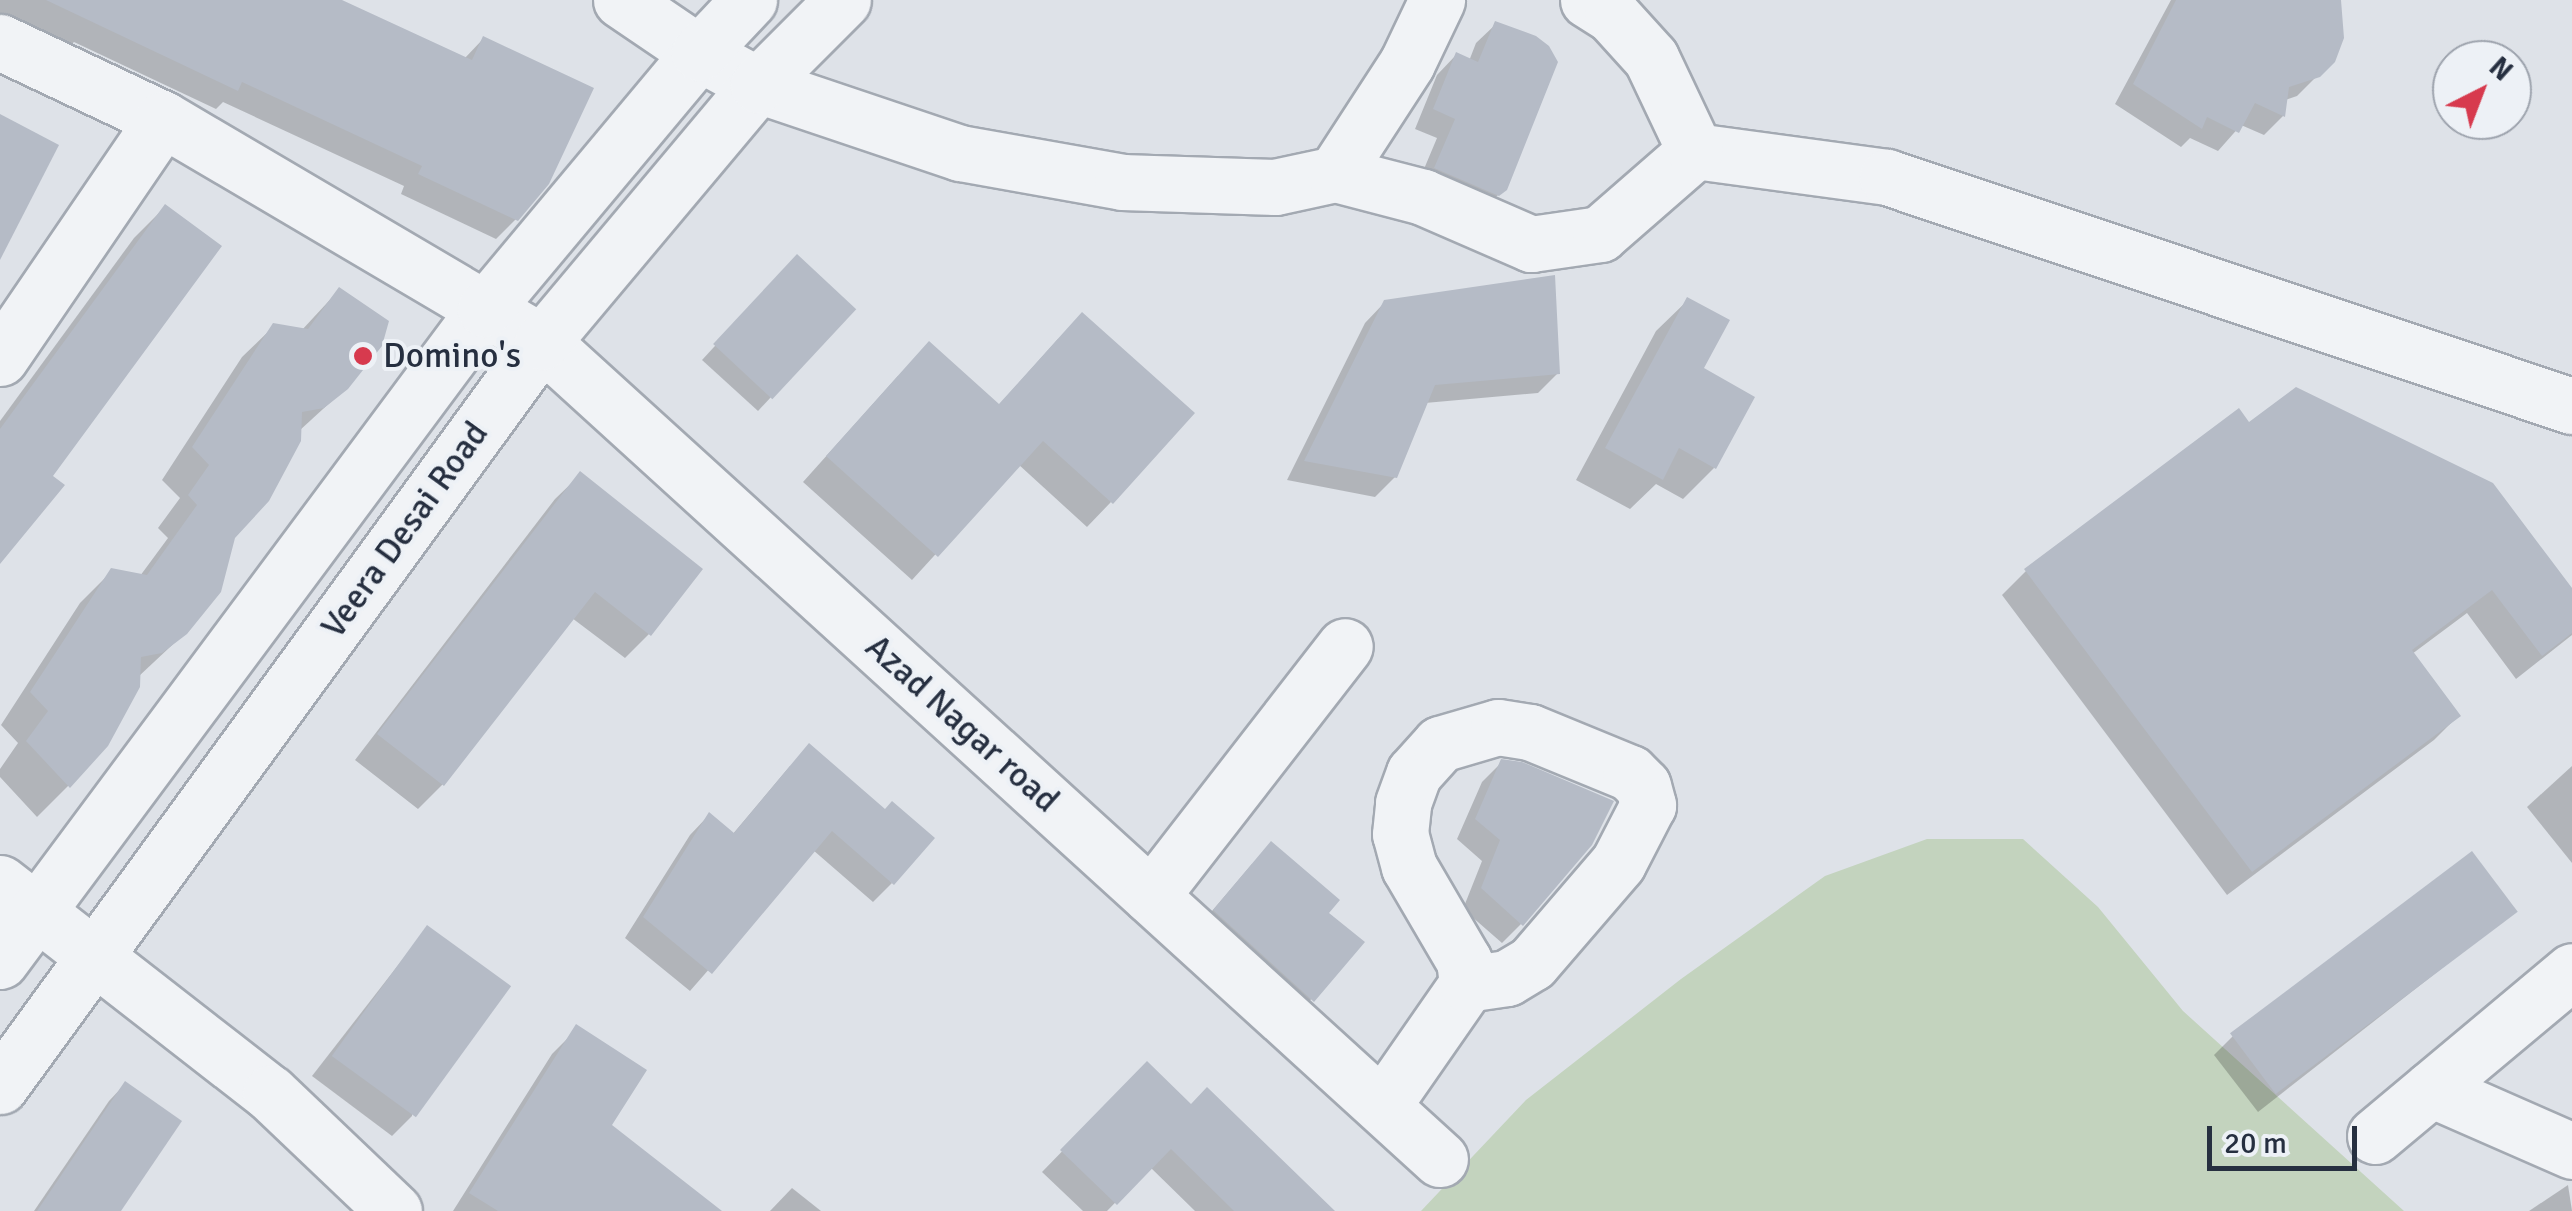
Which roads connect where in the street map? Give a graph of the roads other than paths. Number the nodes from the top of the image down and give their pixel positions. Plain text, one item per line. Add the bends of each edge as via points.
1 (621, 0) edge
2 (749, 0) edge
3 (843, 0) edge
4 (1437, 0) edge
5 (1588, 0) edge
6 (0, 42) edge
7 (699, 53) junction
8 (758, 85) junction
9 (164, 119) junction
10 (1695, 151) junction
11 (1335, 174) junction
12 (485, 309) junction
13 (542, 342) junction
14 (0, 358) edge
15 (2572, 406) edge
16 (1345, 646) dead end
17 (1151, 896) junction
18 (18, 897) edge
19 (95, 956) junction
20 (0, 960) edge
21 (2572, 972) edge
22 (1467, 984) junction
23 (0, 1086) edge
24 (2431, 1089) junction
25 (1384, 1104) junction
26 (2375, 1136) dead end
27 (2572, 1151) edge
28 (1440, 1159) dead end
29 (394, 1211) edge

1 - 7 street
2 - 7 street
3 - 8 street, Veera Desai Road
4 - 11 street via 1407,63
5 - 10 street via 1612,15 1651,58
6 - 9 street, Azad Nagar road
7 - 8 street
7 - 12 street
8 - 11 street via 960,153 1122,182 1275,187
8 - 13 street, Veera Desai Road
9 - 12 street, Azad Nagar road
9 - 14 street
10 - 11 street via 1600,234 1530,244 1422,197
10 - 15 street via 1886,177
12 - 13 street, Azad Nagar road
12 - 18 street
13 - 17 street, Azad Nagar road
13 - 19 street, Veera Desai Road
16 - 17 street
17 - 25 street, Azad Nagar road
18 - 19 street
18 - 20 street
19 - 23 street, Veera Desai Road
19 - 29 street via 270,1093
21 - 24 street
22 - 22 street via 1464,962 1409,867 1400,834 1414,773 1440,744 1498,727 1530,732 1630,773 1648,805 1618,863 1532,963 1507,978
22 - 25 street
24 - 26 street
24 - 27 street
25 - 28 street, Azad Nagar road

